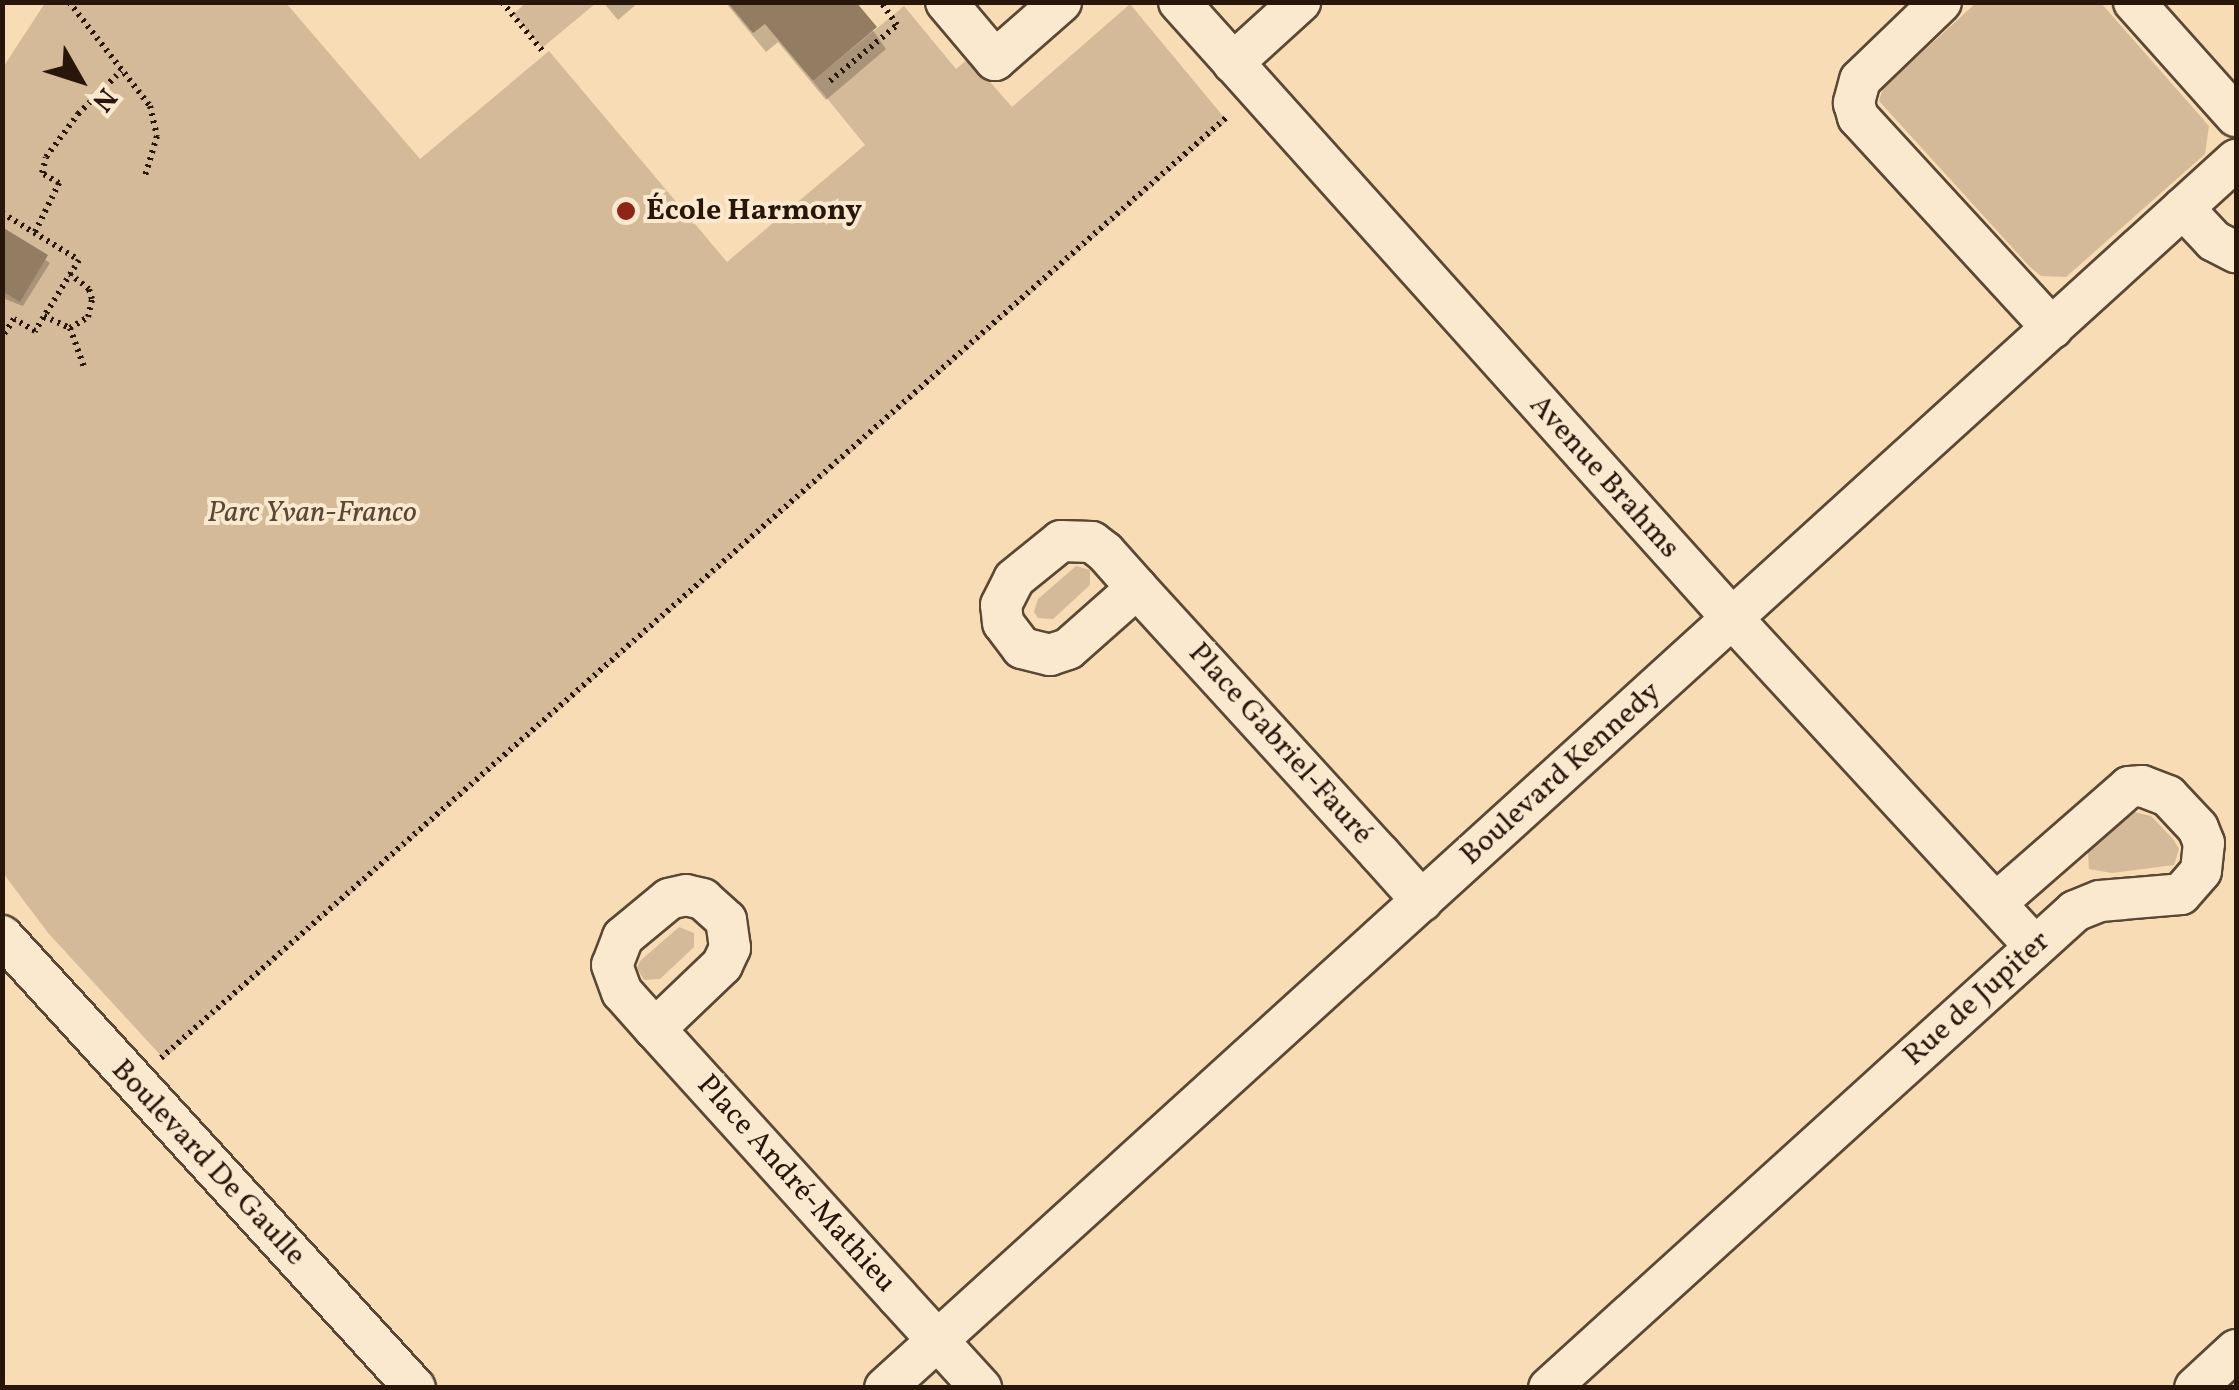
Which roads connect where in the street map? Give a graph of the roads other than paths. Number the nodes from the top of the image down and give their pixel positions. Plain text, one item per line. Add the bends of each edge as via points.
1 (946, 2) edge
2 (1061, 2) edge
3 (1300, 2) edge
4 (1941, 2) edge
5 (2134, 2) edge
6 (1192, 7) edge
7 (1233, 63) junction
8 (2236, 116) edge
9 (2236, 160) edge
10 (2183, 208) junction
11 (2236, 252) edge
12 (2052, 328) junction
13 (1137, 588) dead end
14 (1731, 618) junction
15 (1422, 901) junction
16 (1996, 903) junction
17 (2, 936) edge
18 (2035, 946) junction
19 (655, 1029) dead end
20 (937, 1340) junction
21 (2236, 1350) edge
22 (414, 1388) edge
23 (886, 1388) edge
24 (981, 1388) edge
25 (1548, 1388) edge
26 (2195, 1388) edge

1 - 2 street via 995,60
3 - 7 street
4 - 12 street via 1860,80 1858,117
5 - 8 street
6 - 7 street, Avenue Brahms
7 - 14 street, Avenue Brahms
9 - 10 street, Boulevard Kennedy
10 - 11 street
10 - 12 street, Boulevard Kennedy
12 - 14 street, Boulevard Kennedy
13 - 15 street, Place Gabriel-Fauré
14 - 15 street, Boulevard Kennedy
14 - 16 street, Avenue Brahms
15 - 20 street, Boulevard Kennedy
16 - 18 street, Avenue Brahms
16 - 18 street, Rue de Jupiter via 2130,787 2156,790 2198,828 2206,858 2190,886 2164,898 2089,904
17 - 22 street, Boulevard De Gaulle
18 - 25 street, Rue de Jupiter
19 - 20 street, Place André-Mathieu
20 - 23 street, Boulevard Kennedy
20 - 24 street, Place André-Mathieu
21 - 26 street

